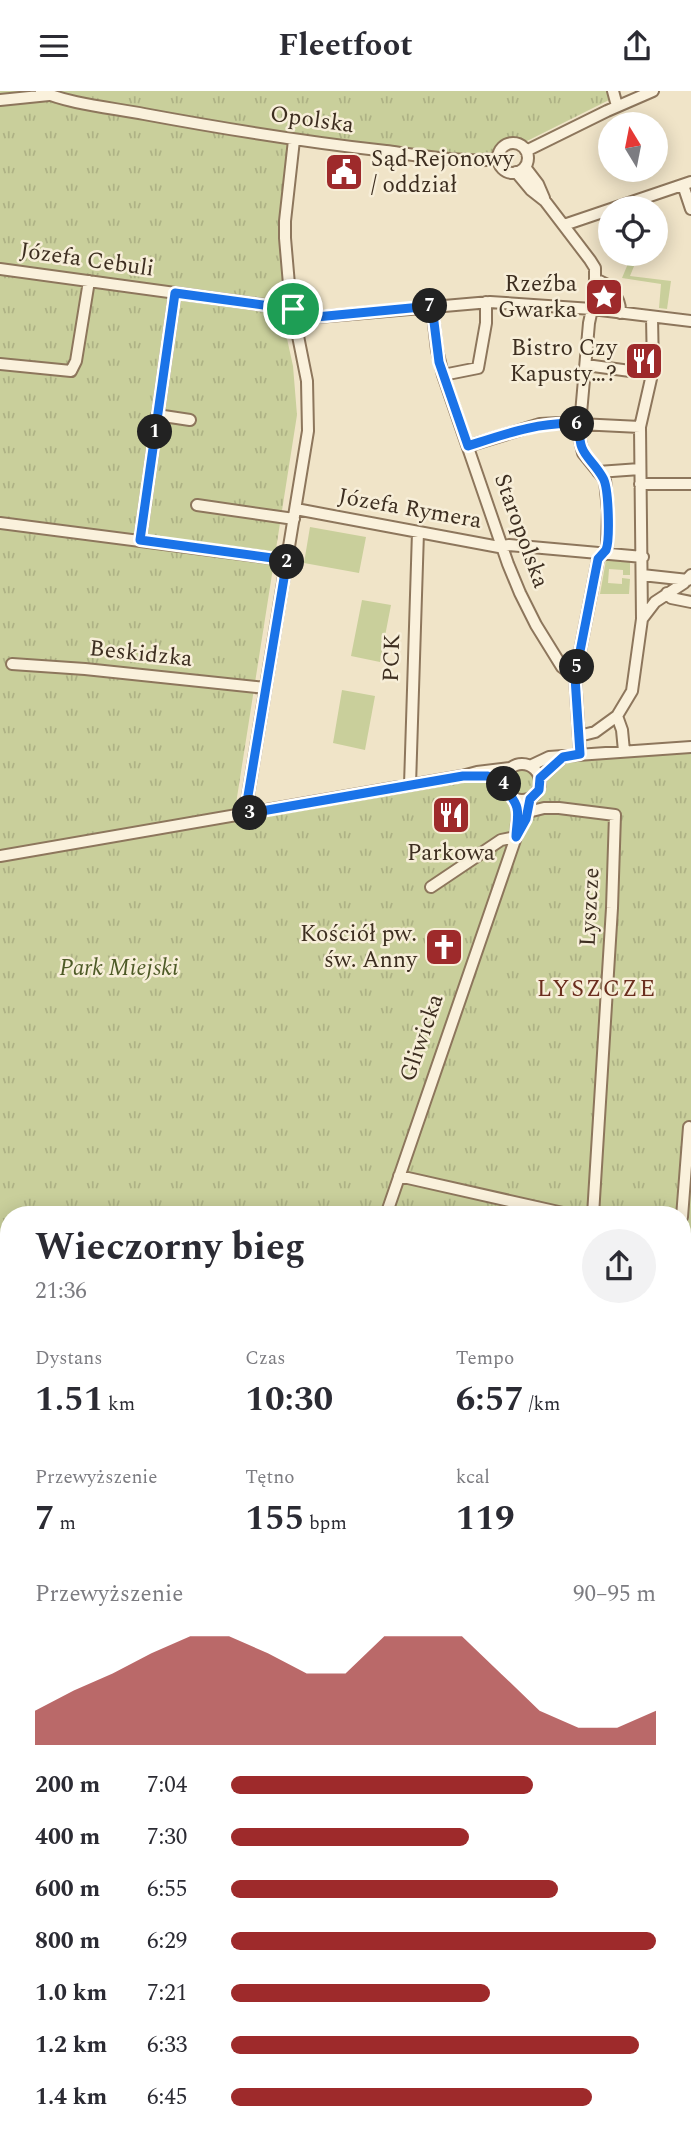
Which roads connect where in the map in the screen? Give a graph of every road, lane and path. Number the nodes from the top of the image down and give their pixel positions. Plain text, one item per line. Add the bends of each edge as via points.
1 (613, 91) edge
2 (653, 91) edge
3 (45, 93) edge
4 (0, 100) edge
5 (618, 106) junction
6 (294, 140) junction
7 (526, 151) junction
8 (498, 159) junction
9 (520, 169) junction
10 (687, 183) edge
11 (691, 209) edge
12 (564, 225) junction
13 (0, 269) edge
14 (595, 280) junction
15 (89, 281) junction
16 (175, 293) junction
17 (486, 302) junction
18 (432, 306) junction
19 (592, 309) junction
20 (620, 313) junction
21 (294, 314) junction
22 (652, 317) junction
23 (691, 321) edge
24 (0, 364) edge
25 (586, 365) junction
26 (652, 374) junction
27 (443, 375) junction
28 (157, 415) junction
29 (190, 420) dead end
30 (580, 424) junction
31 (640, 427) junction
32 (468, 446) junction
33 (640, 469) junction
34 (598, 472) junction
35 (640, 484) junction
36 (691, 484) edge
37 (197, 505) dead end
38 (295, 514) junction
39 (0, 523) edge
40 (418, 532) junction
41 (140, 540) junction
42 (502, 546) junction
43 (603, 554) junction
44 (643, 557) junction
45 (287, 560) junction
46 (642, 575) junction
47 (690, 577) edge
48 (667, 593) junction
49 (691, 602) edge
50 (642, 619) junction
51 (12, 664) dead end
52 (575, 677) junction
53 (265, 688) junction
54 (617, 716) junction
55 (579, 736) junction
56 (691, 747) edge
57 (624, 751) junction
58 (580, 754) junction
59 (563, 757) junction
60 (532, 765) junction
61 (510, 768) junction
62 (463, 776) junction
63 (540, 778) junction
64 (503, 783) junction
65 (410, 785) junction
66 (513, 799) junction
67 (530, 799) junction
68 (528, 812) junction
69 (245, 814) junction
70 (516, 837) junction
71 (0, 856) edge
72 (430, 887) dead end
73 (689, 1128) dead end
74 (399, 1176) junction
75 (389, 1206) edge
76 (532, 1206) edge
77 (594, 1206) edge
78 (683, 1206) edge

1 - 5 street
2 - 5 street
3 - 4 street, Opolska
3 - 6 street, Opolska
5 - 7 street
6 - 8 street, Opolska via 432,157
6 - 21 street via 285,238
7 - 8 street via 510,143 500,149
7 - 9 street via 527,162
8 - 9 street via 506,171
9 - 12 street via 538,184
10 - 11 street
10 - 12 street
12 - 14 street via 594,266
13 - 15 street, Józefa Cebuli
14 - 19 street
14 - 20 street via 616,297
15 - 16 street, Józefa Cebuli
15 - 24 street via 71,370
16 - 21 street, Józefa Cebuli
16 - 28 street
17 - 18 street, Józefa Cebuli
17 - 19 street, Józefa Cebuli
17 - 27 street via 478,369
18 - 21 street, Józefa Cebuli
18 - 27 street, Staropolska
19 - 20 street
19 - 25 street
20 - 22 street
21 - 38 street via 309,408
22 - 23 street
22 - 26 street
25 - 26 street
25 - 30 street
26 - 31 street
27 - 32 street, Staropolska
28 - 29 street
28 - 41 street
30 - 31 street
30 - 32 street via 540,424
30 - 34 street via 583,453
31 - 33 street
32 - 42 street, Staropolska
33 - 34 street
33 - 35 street
34 - 43 street via 605,480 608,510
35 - 36 street
35 - 44 street
37 - 38 street, Józefa Rymera
38 - 40 street, Józefa Rymera
38 - 45 street
39 - 41 street
40 - 42 street, Józefa Rymera
40 - 65 street, PCK
41 - 45 street
42 - 43 street, Józefa Rymera
42 - 52 street, Staropolska via 536,625 562,667
43 - 44 street, Józefa Rymera
43 - 52 street via 598,559
44 - 46 street
45 - 53 street
46 - 47 street
46 - 50 street
47 - 48 street
48 - 49 street
48 - 50 street
50 - 54 street via 632,691
51 - 53 street, Beskidzka
52 - 55 street
53 - 69 street
54 - 55 street
54 - 57 street
55 - 58 street
56 - 57 street
57 - 58 street
58 - 59 street
59 - 60 street
59 - 63 street
60 - 61 street
60 - 63 street
61 - 62 street
61 - 64 street
62 - 64 street via 488,776
62 - 65 street
63 - 67 street via 539,790
64 - 66 street
65 - 69 street
66 - 67 street
66 - 70 street, Gliwicka via 518,809
67 - 68 street, Gliwicka
68 - 70 street, Gliwicka
68 - 77 street, Lyszcze via 559,808 615,815
69 - 71 street
70 - 72 street via 501,840
70 - 74 street, Gliwicka
73 - 78 street
74 - 75 street, Gliwicka
74 - 76 street

